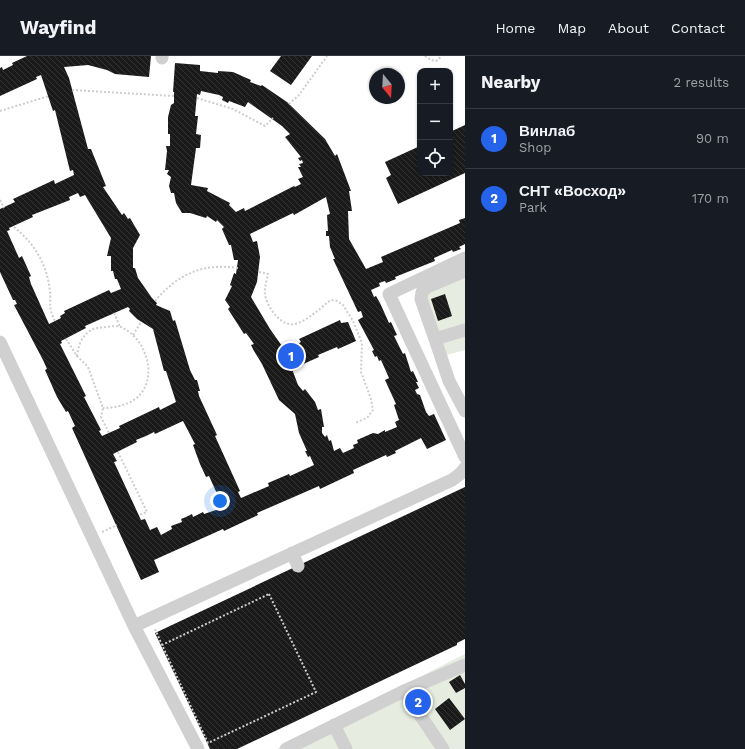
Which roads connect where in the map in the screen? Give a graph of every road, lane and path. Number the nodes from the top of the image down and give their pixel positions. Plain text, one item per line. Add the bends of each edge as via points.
1 (327, 56) edge
2 (425, 56) edge
3 (442, 56) edge
4 (72, 90) dead end
5 (49, 96) dead end
6 (174, 96) dead end
7 (197, 98) dead end
8 (289, 104) dead end
9 (0, 111) edge
10 (273, 118) dead end
11 (0, 200) edge
12 (4, 208) dead end
13 (14, 226) dead end
14 (465, 258) edge
15 (238, 268) dead end
16 (465, 271) edge
17 (259, 272) dead end
18 (154, 301) dead end
19 (114, 313) dead end
20 (55, 321) dead end
21 (141, 322) dead end
22 (120, 327) junction
23 (465, 330) edge
24 (133, 335) junction
25 (66, 339) dead end
26 (435, 339) junction
27 (0, 342) edge
28 (77, 356) junction
29 (103, 408) junction
30 (465, 411) edge
31 (355, 423) dead end
32 (109, 433) dead end
33 (118, 452) dead end
34 (465, 457) edge
35 (465, 468) edge
36 (139, 515) dead end
37 (117, 525) dead end
38 (91, 537) junction
39 (292, 553) junction
40 (298, 566) dead end
41 (134, 626) junction
42 (154, 627) dead end
43 (162, 645) junction
44 (465, 665) edge
45 (404, 691) junction
46 (334, 725) junction
47 (198, 749) edge
48 (286, 749) edge
49 (346, 749) edge
50 (443, 749) edge

1 - 8 path via 299,95
2 - 3 path via 436,61
4 - 6 path
5 - 9 path
7 - 10 path via 233,109 265,126
11 - 12 path
13 - 20 path via 31,243 42,260 50,290 49,309
14 - 34 street via 389,294
15 - 18 path via 202,268 182,276 167,286
16 - 26 street via 427,287 422,292 421,299
17 - 31 path via 268,274 265,296 277,317 284,323 297,324 331,300 343,305 362,343 361,372 373,410 367,418
19 - 22 path
21 - 24 path
22 - 24 path
22 - 28 path via 93,328 82,338
23 - 26 street
24 - 29 path via 144,351 148,369 145,387 138,397 128,403
25 - 28 path
26 - 30 street via 449,381
27 - 38 street
28 - 29 path via 88,367
29 - 32 path via 101,417
33 - 36 path via 147,512
35 - 39 street via 452,480
37 - 38 path
38 - 41 street
39 - 40 street
39 - 41 street
41 - 47 street
42 - 43 path
43 - 43 path via 270,594 316,692 208,743
44 - 45 street
45 - 46 street
45 - 50 street
46 - 48 street
46 - 49 street

